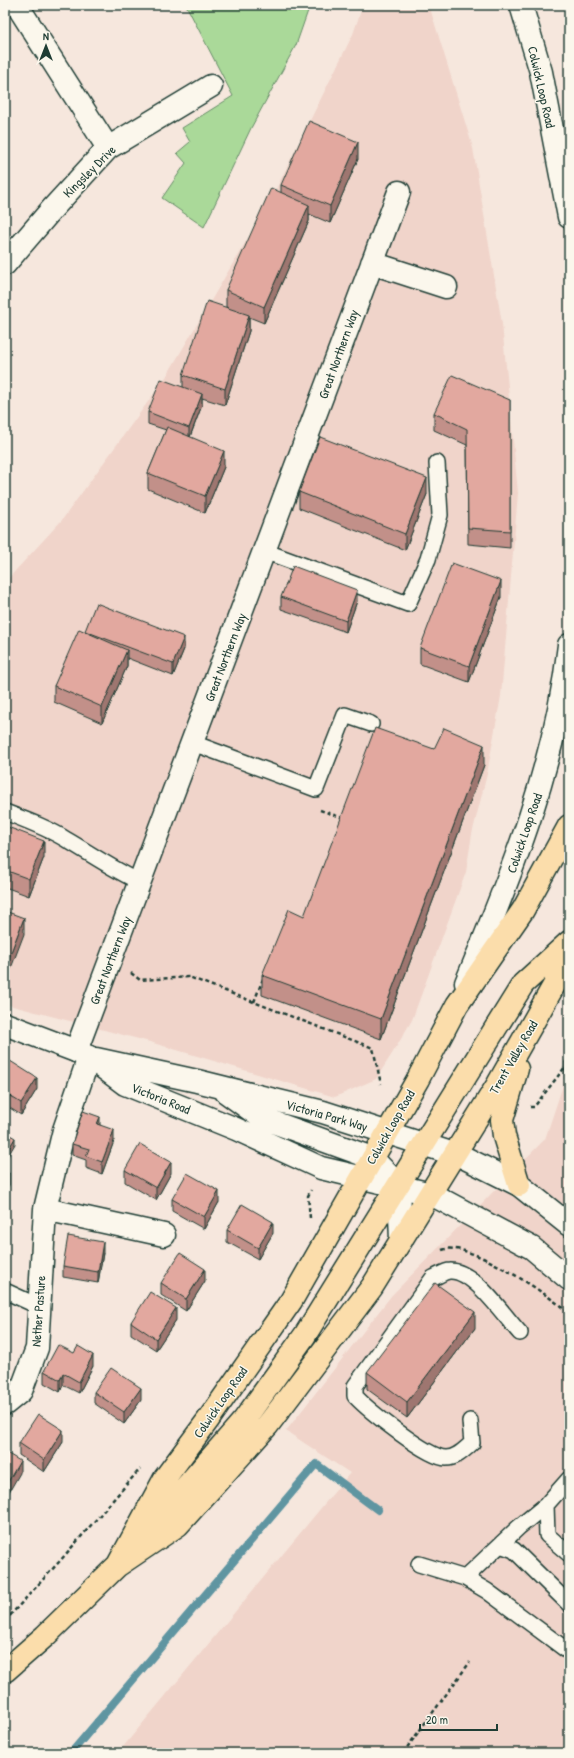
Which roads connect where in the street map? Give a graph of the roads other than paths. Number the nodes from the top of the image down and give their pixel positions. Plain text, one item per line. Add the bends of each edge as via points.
1 (17, 5) edge
2 (521, 5) edge
3 (211, 86) dead end
4 (108, 148) junction
5 (399, 192) dead end
6 (569, 217) edge
7 (372, 263) junction
8 (5, 264) edge
9 (446, 287) dead end
10 (437, 463) dead end
11 (264, 551) junction
12 (569, 645) edge
13 (371, 724) dead end
14 (193, 743) junction
15 (5, 812) edge
16 (569, 826) edge
17 (140, 882) junction
18 (569, 942) edge
19 (569, 959) edge
20 (457, 1005) junction
21 (5, 1024) edge
22 (527, 1033) junction
23 (82, 1054) junction
24 (219, 1086) junction
25 (386, 1132) junction
26 (423, 1144) junction
27 (455, 1154) junction
28 (372, 1158) junction
29 (361, 1177) junction
30 (519, 1185) junction
31 (399, 1186) junction
32 (431, 1194) junction
33 (44, 1209) junction
34 (569, 1225) edge
35 (164, 1235) dead end
36 (401, 1240) junction
37 (569, 1279) edge
38 (5, 1291) edge
39 (40, 1307) junction
40 (520, 1333) dead end
41 (5, 1404) edge
42 (470, 1421) dead end
43 (569, 1479) edge
44 (546, 1505) junction
45 (500, 1545) junction
46 (569, 1554) edge
47 (419, 1564) dead end
48 (117, 1566) junction
49 (465, 1578) junction
50 (569, 1604) edge
51 (569, 1652) edge
52 (5, 1671) edge

1 - 4 street
2 - 6 street, Colwick Loop Road via 541,72
3 - 4 street, Kingsley Drive
4 - 8 street, Kingsley Drive
5 - 7 street, Great Northern Way
7 - 9 street
7 - 11 street, Great Northern Way
10 - 11 lane via 440,515 428,559 408,604
11 - 14 street, Great Northern Way
12 - 20 street, Colwick Loop Road via 563,690 542,785 501,900
13 - 14 lane via 345,715 316,789
14 - 17 street, Great Northern Way
15 - 17 lane via 66,839
16 - 20 main road via 523,910
17 - 23 street, Great Northern Way
18 - 26 main road via 523,984
19 - 22 main road, Trent Valley Road
20 - 25 main road, Colwick Loop Road
21 - 23 street, Victoria Road
22 - 27 main road, Trent Valley Road
22 - 30 main road via 502,1120 504,1136
23 - 24 street, Victoria Park Way
23 - 29 street, Victoria Road via 125,1084 236,1129 320,1168
23 - 33 street, Nether Pasture
24 - 25 street, Victoria Park Way via 323,1112
24 - 28 street via 262,1118
25 - 26 street, Victoria Park Way
25 - 28 main road, Colwick Loop Road
26 - 27 street, Victoria Park Way
26 - 31 main road
27 - 30 street, Victoria Park Way
27 - 32 main road, Colwick Loop Road
28 - 29 main road, Colwick Loop Road
28 - 31 street
29 - 31 street
29 - 48 main road, Colwick Loop Road via 291,1301 164,1478
30 - 34 street, Victoria Park Way
31 - 32 street
31 - 36 street
31 - 48 main road via 305,1335 244,1420
32 - 36 main road, Colwick Loop Road
32 - 37 street via 532,1248
33 - 35 street
33 - 39 street, Nether Pasture
36 - 48 main road, Colwick Loop Road via 372,1287 267,1426 178,1524
38 - 39 lane
39 - 41 street, Nether Pasture via 36,1348 21,1391
40 - 42 lane via 483,1289 466,1274 450,1271 432,1278 355,1386 355,1396 365,1406 430,1454 446,1458 461,1453 472,1443
43 - 44 lane
44 - 45 lane
44 - 46 lane via 547,1535
45 - 49 lane
45 - 50 lane via 514,1550
47 - 49 lane
48 - 52 main road, Colwick Loop Road via 72,1611
49 - 51 lane via 487,1591

